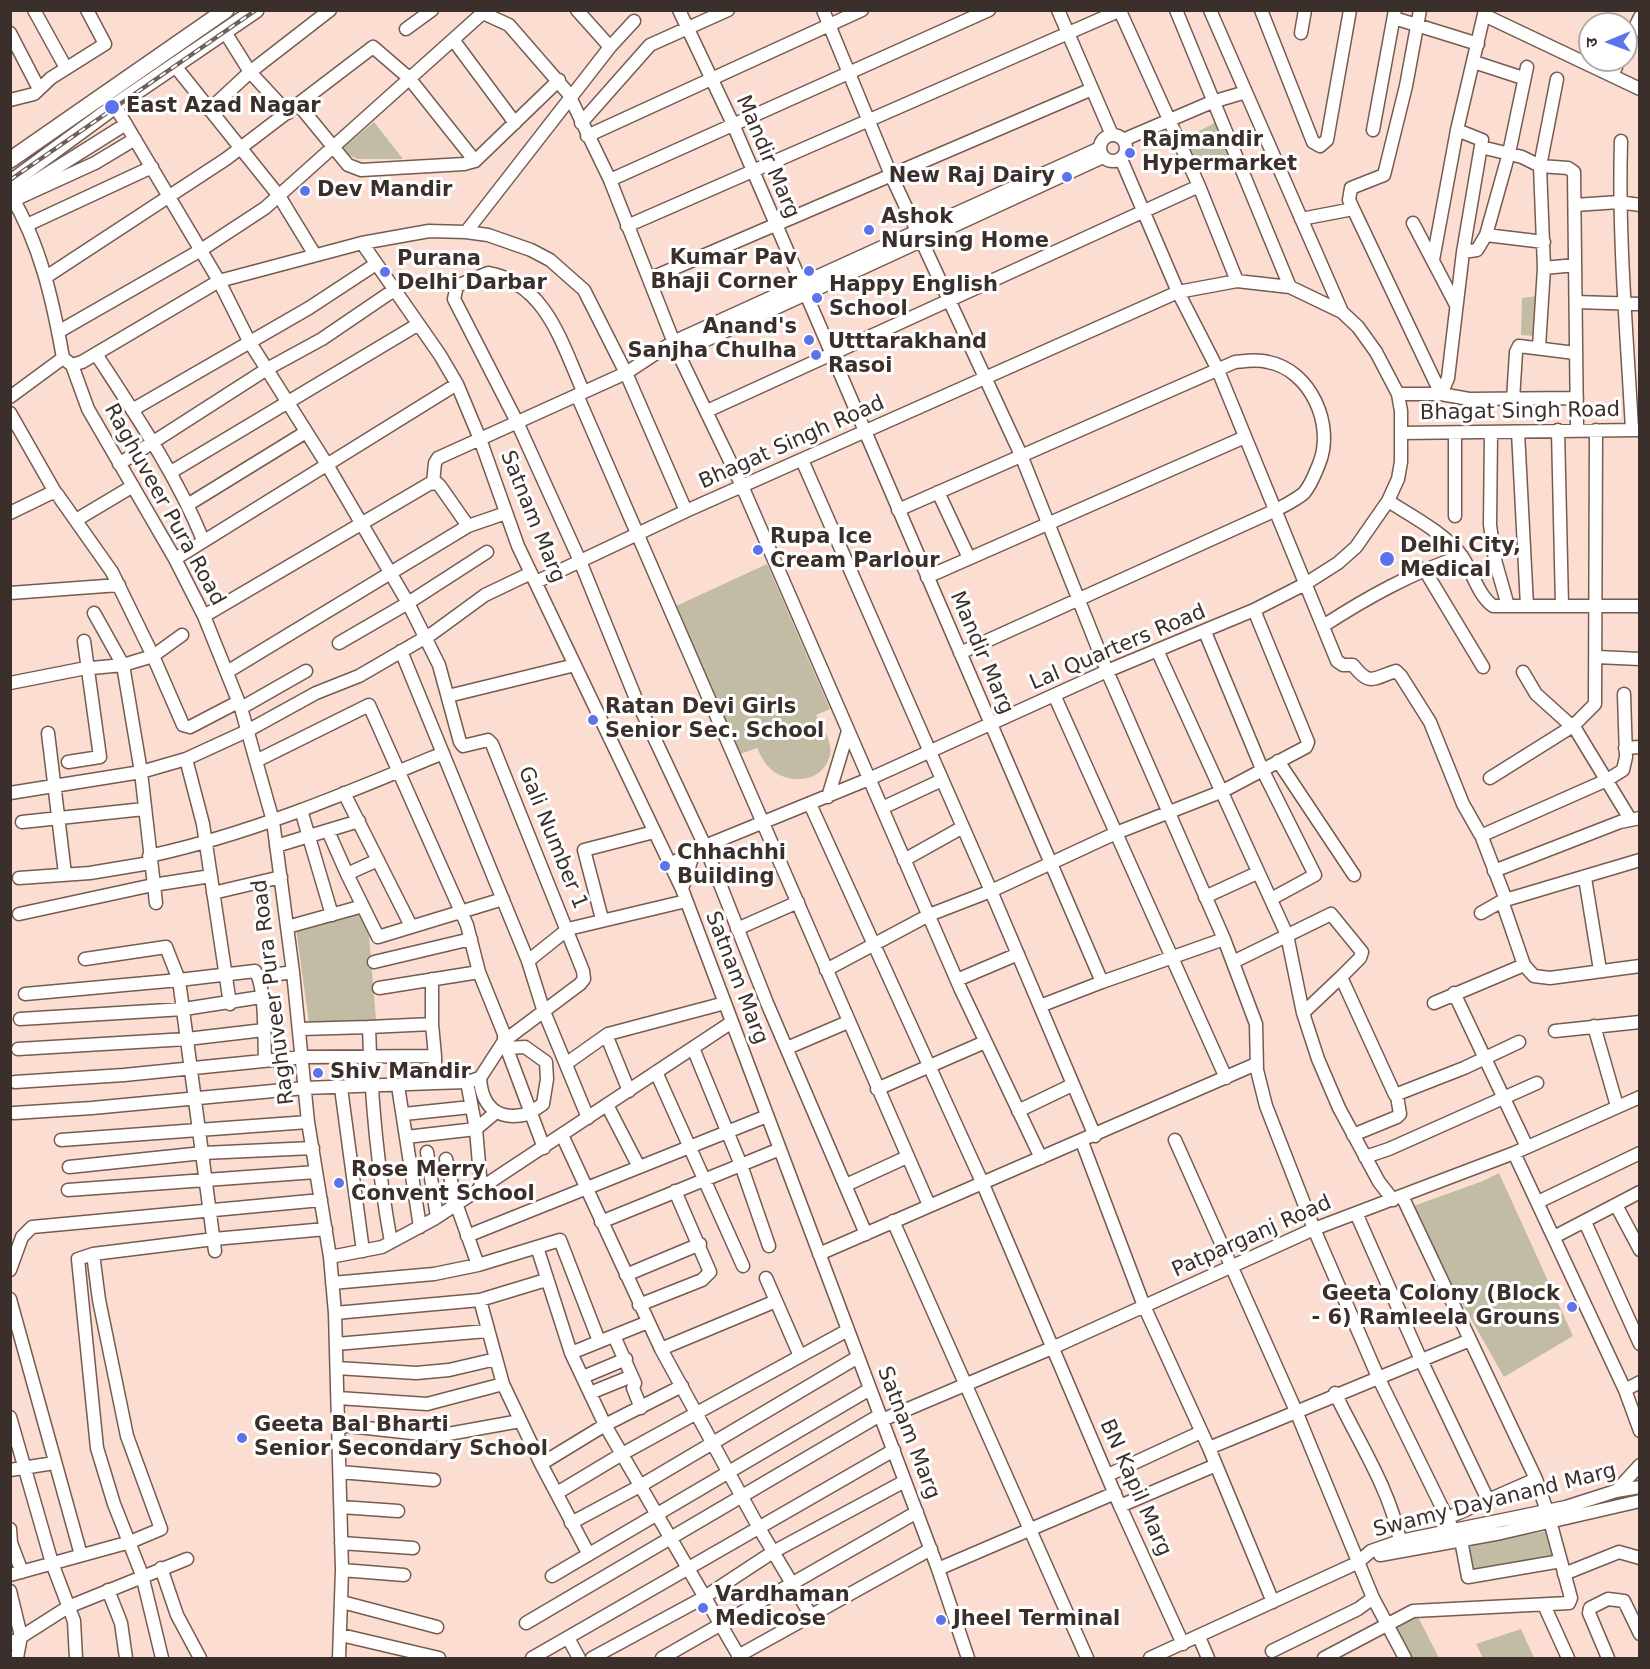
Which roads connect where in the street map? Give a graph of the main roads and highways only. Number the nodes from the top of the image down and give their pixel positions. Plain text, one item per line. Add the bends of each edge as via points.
1 (226, 10) edge
2 (256, 10) edge
3 (10, 160) edge
4 (12, 193) edge

1 - 3 main road
2 - 4 main road via 115,106

